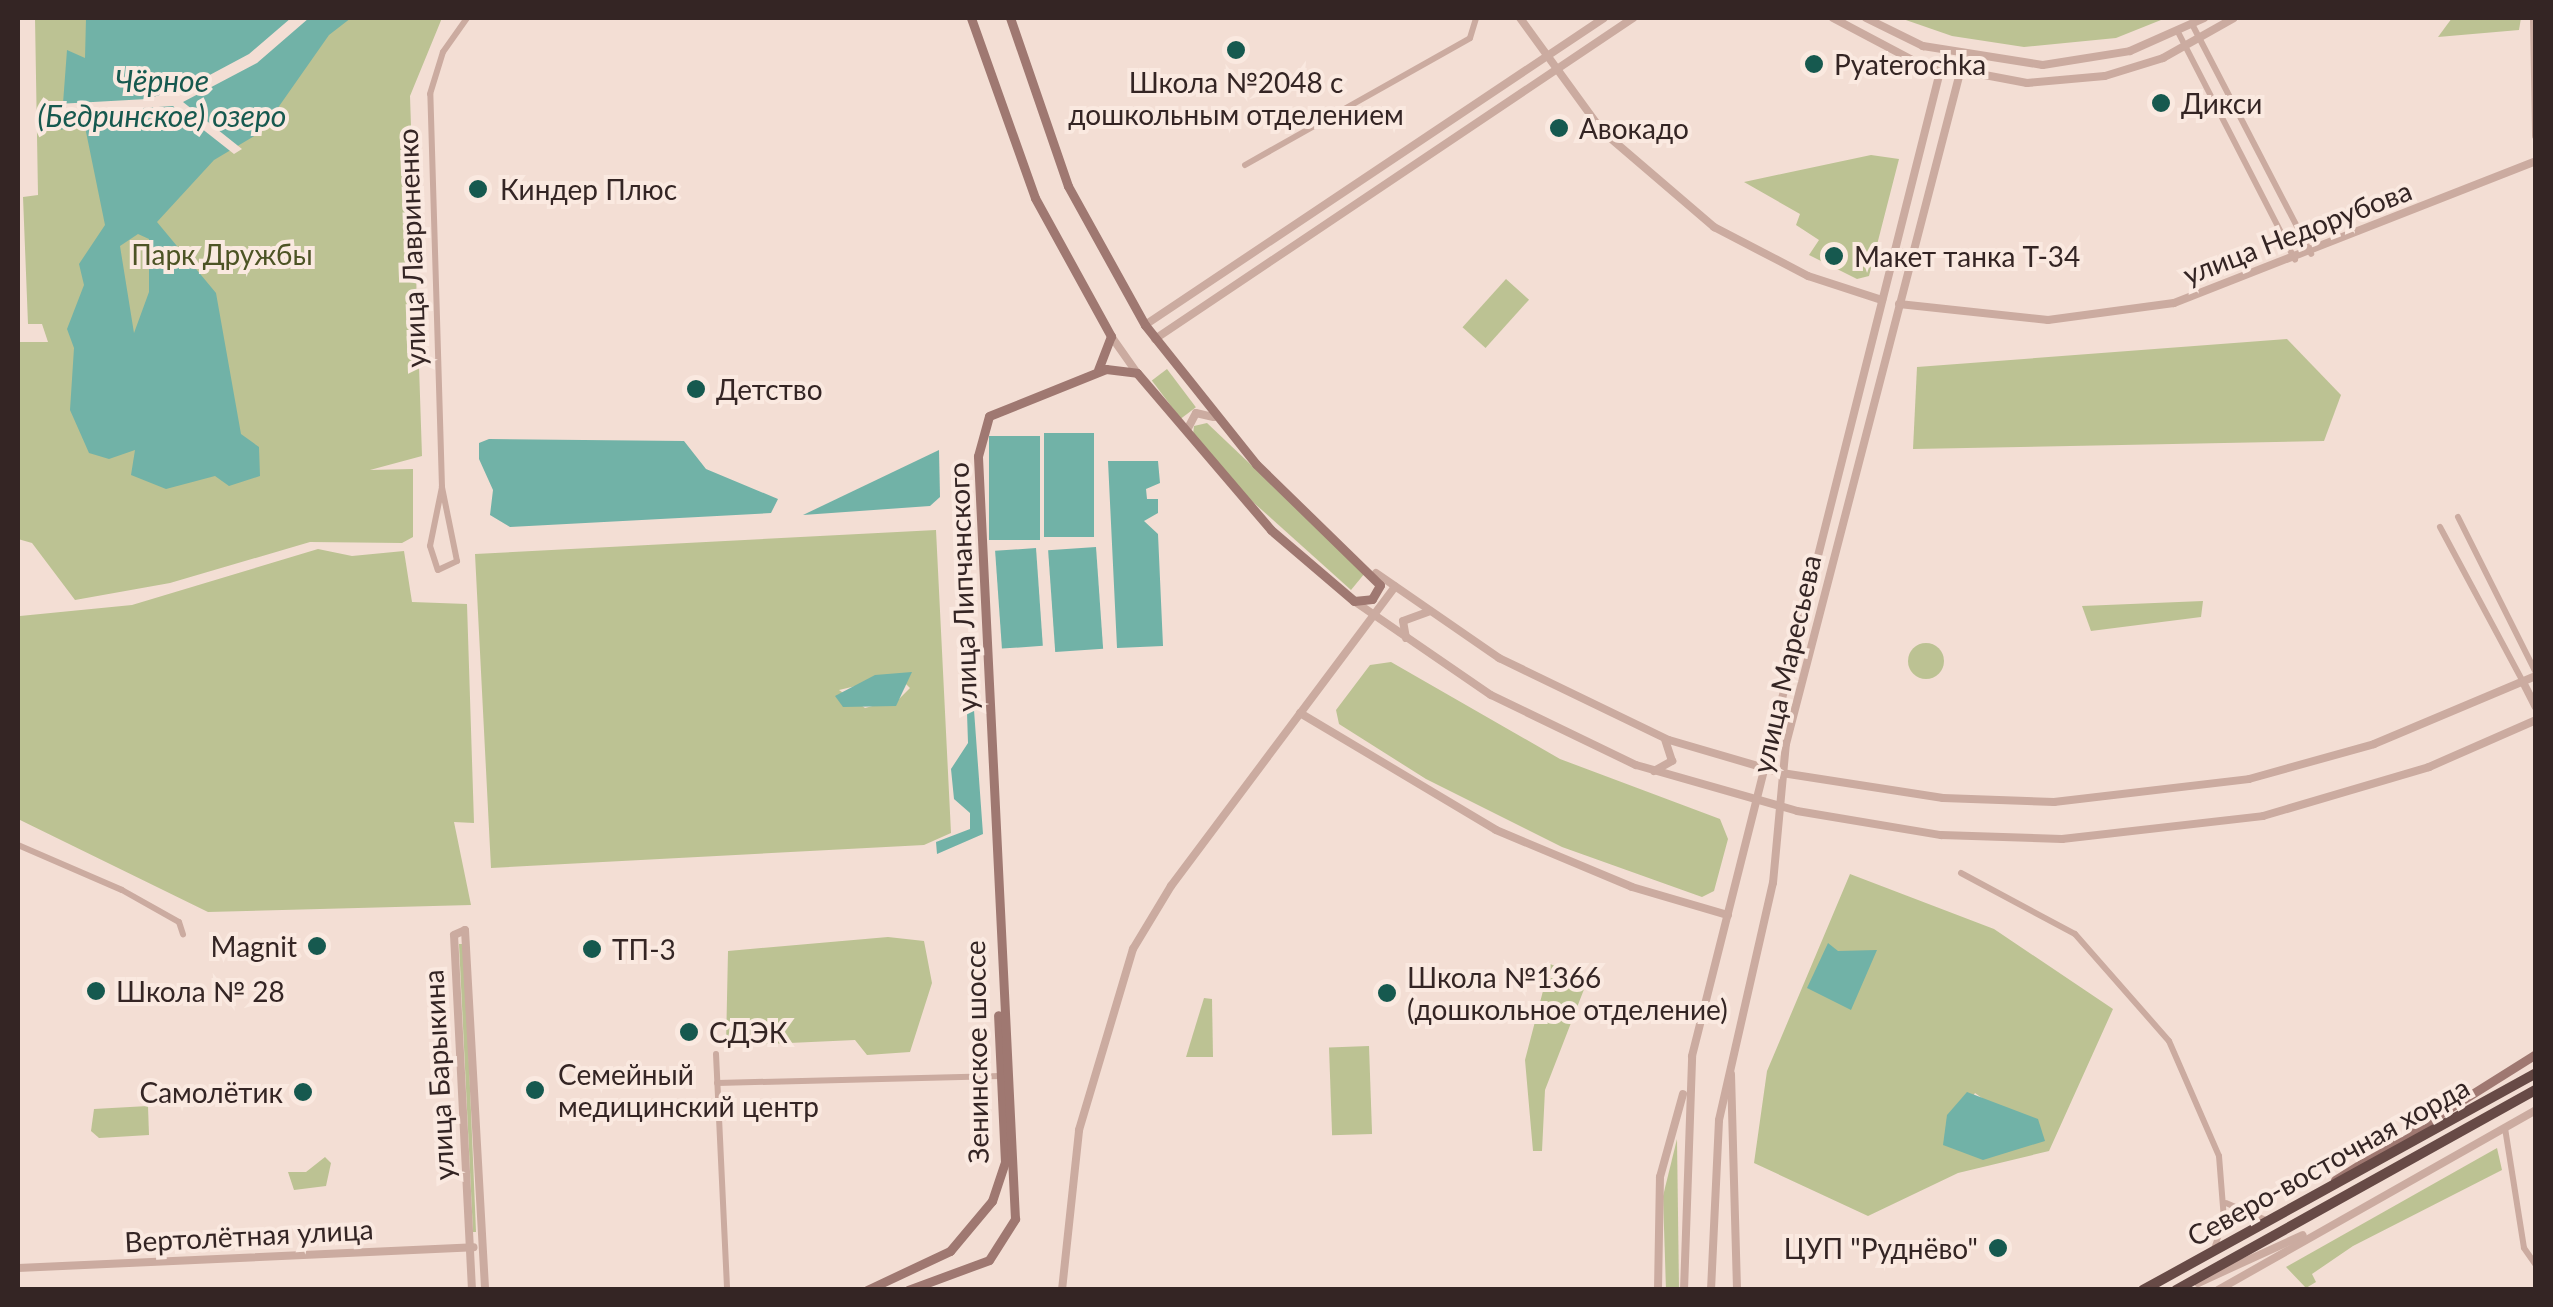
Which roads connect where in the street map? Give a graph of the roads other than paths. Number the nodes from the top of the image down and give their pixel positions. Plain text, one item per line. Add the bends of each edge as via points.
1 (467, 18) edge
2 (971, 18) edge
3 (1010, 18) edge
4 (1476, 18) edge
5 (1520, 18) edge
6 (1604, 18) edge
7 (1634, 18) edge
8 (1833, 18) edge
9 (1866, 18) edge
10 (2204, 18) edge
11 (2234, 18) edge
12 (2534, 18) edge
13 (2192, 24) junction
14 (2178, 32) junction
15 (2201, 40) junction
16 (2186, 48) junction
17 (1945, 52) junction
18 (1544, 57) junction
19 (1964, 57) junction
20 (1998, 62) junction
21 (1941, 68) junction
22 (1554, 71) junction
23 (1959, 73) junction
24 (1994, 78) junction
25 (2536, 136) edge
26 (2536, 161) edge
27 (1246, 165) dead end
28 (2311, 254) junction
29 (2296, 260) junction
30 (1882, 300) junction
31 (1899, 304) junction
32 (1144, 325) junction
33 (1111, 336) junction
34 (1154, 339) junction
35 (1096, 372) junction
36 (1138, 373) junction
37 (1214, 417) junction
38 (1190, 438) junction
39 (442, 487) junction
40 (2458, 517) dead end
41 (2440, 527) dead end
42 (1376, 574) junction
43 (1395, 587) junction
44 (1354, 601) junction
45 (1428, 612) junction
46 (1373, 614) junction
47 (1406, 638) junction
48 (2536, 675) edge
49 (2523, 682) junction
50 (2536, 707) edge
51 (1300, 713) junction
52 (2536, 720) edge
53 (1663, 737) junction
54 (1762, 768) junction
55 (1654, 771) junction
56 (1782, 773) junction
57 (1756, 800) junction
58 (1778, 806) junction
59 (18, 845) edge
60 (995, 859) joint
61 (1960, 873) dead end
62 (1728, 915) junction
63 (998, 923) junction
64 (183, 934) dead end
65 (716, 1054) dead end
66 (2536, 1054) edge
67 (1731, 1059) junction
68 (2536, 1072) edge
69 (1688, 1075) junction
70 (1001, 1076) junction
71 (717, 1083) junction
72 (2536, 1090) edge
73 (2536, 1110) edge
74 (2504, 1128) junction
75 (2322, 1191) junction
76 (2224, 1197) junction
77 (2340, 1219) junction
78 (2268, 1221) junction
79 (483, 1246) junction
80 (470, 1247) junction
81 (2213, 1251) junction
82 (2536, 1265) edge
83 (18, 1268) edge
84 (2182, 1268) junction
85 (472, 1290) edge
86 (485, 1290) edge
87 (727, 1290) edge
88 (867, 1290) edge
89 (908, 1290) edge
90 (1062, 1290) edge
91 (1658, 1290) edge
92 (1684, 1290) edge
93 (1710, 1290) edge
94 (1737, 1290) edge
95 (2132, 1290) edge
96 (2143, 1290) edge
97 (2180, 1290) edge
98 (2218, 1290) edge

1 - 39 street, улица Лавриненко via 442,52 430,94
2 - 33 main road via 1035,198
3 - 32 main road via 1068,186
4 - 27 street via 1470,38
5 - 18 street, улица Недорубова
6 - 18 street
7 - 22 street
8 - 21 street
9 - 17 street
10 - 13 street
11 - 15 street
12 - 25 street
13 - 14 street
13 - 15 street
14 - 16 street
14 - 20 street via 2086,62
15 - 16 street
15 - 28 street
16 - 24 street via 2087,79
16 - 29 street
17 - 19 street
17 - 21 street, улица Маресьева
18 - 22 street, улица Недорубова
18 - 32 street
19 - 20 street
19 - 23 street, улица Маресьева
20 - 24 street via 1987,68
21 - 23 street
21 - 30 street, улица Маресьева
22 - 30 street, улица Недорубова via 1602,131 1714,227 1808,276
22 - 34 street
23 - 24 street
23 - 31 street, улица Маресьева
26 - 28 street, улица Недорубова
28 - 29 street, улица Недорубова
29 - 31 street, улица Недорубова via 2174,304 2112,316 2010,320
30 - 31 street, улица Недорубова
30 - 54 street, улица Маресьева
31 - 56 street, улица Маресьева
32 - 34 main road
33 - 35 main road
33 - 36 street
34 - 37 main road
35 - 36 main road, улица Липчанского
35 - 60 main road, улица Липчанского via 1004,404 980,438
36 - 38 main road
37 - 38 street via 1188,419
37 - 42 main road
38 - 44 main road via 1271,530
39 - 39 street via 430,546 438,570 457,561
40 - 48 street
41 - 49 street
42 - 43 street
42 - 44 main road via 1378,592
43 - 45 street
43 - 46 street
44 - 46 street
45 - 47 street via 1404,621
45 - 53 street via 1499,658
46 - 47 street
46 - 51 street
47 - 55 street via 1492,695
48 - 49 street
49 - 50 street
49 - 56 street via 2374,744 2176,792 2054,802 1943,798
51 - 62 street via 1496,830 1632,887
51 - 90 street via 1171,886 1119,982 1068,1187
52 - 58 street via 2332,799 2181,828 2062,839 1941,835
53 - 54 street
53 - 55 street via 1673,756
54 - 56 street
54 - 57 street, улица Маресьева
55 - 57 street
56 - 58 street, улица Маресьева
57 - 58 street
57 - 62 street, улица Маресьева
58 - 67 street, улица Маресьева via 1767,916
59 - 64 street via 151,906 179,922
60 - 63 main road, Зенинское шоссе
61 - 76 street via 2076,934 2157,1025 2212,1126
62 - 69 street, улица Маресьева
63 - 70 main road, Зенинское шоссе
63 - 89 main road, Зенинское шоссе via 1014,1227 989,1260
65 - 71 street
66 - 75 main road via 2375,1148
67 - 93 street, улица Маресьева via 1711,1179
67 - 94 street
68 - 75 highway, Северо-восточная хорда
69 - 91 street via 1660,1177
69 - 92 street, улица Маресьева
70 - 71 street
70 - 88 main road, Зенинское шоссе via 1005,1162 984,1214 936,1260
71 - 87 street
72 - 97 highway, Северо-восточная хорда
73 - 74 street
74 - 77 street
74 - 82 street via 2524,1248
75 - 78 highway, Северо-восточная хорда
76 - 78 street via 2236,1213
76 - 81 street
77 - 97 street
77 - 98 street
78 - 81 highway, Северо-восточная хорда
79 - 80 street, Вертолётная улица
79 - 80 street, улица Барыкина via 465,930 454,935
79 - 86 street, улица Барыкина
80 - 83 street, Вертолётная улица
80 - 85 street, улица Барыкина
81 - 84 highway, Северо-восточная хорда
84 - 95 street
84 - 96 highway, Северо-восточная хорда

